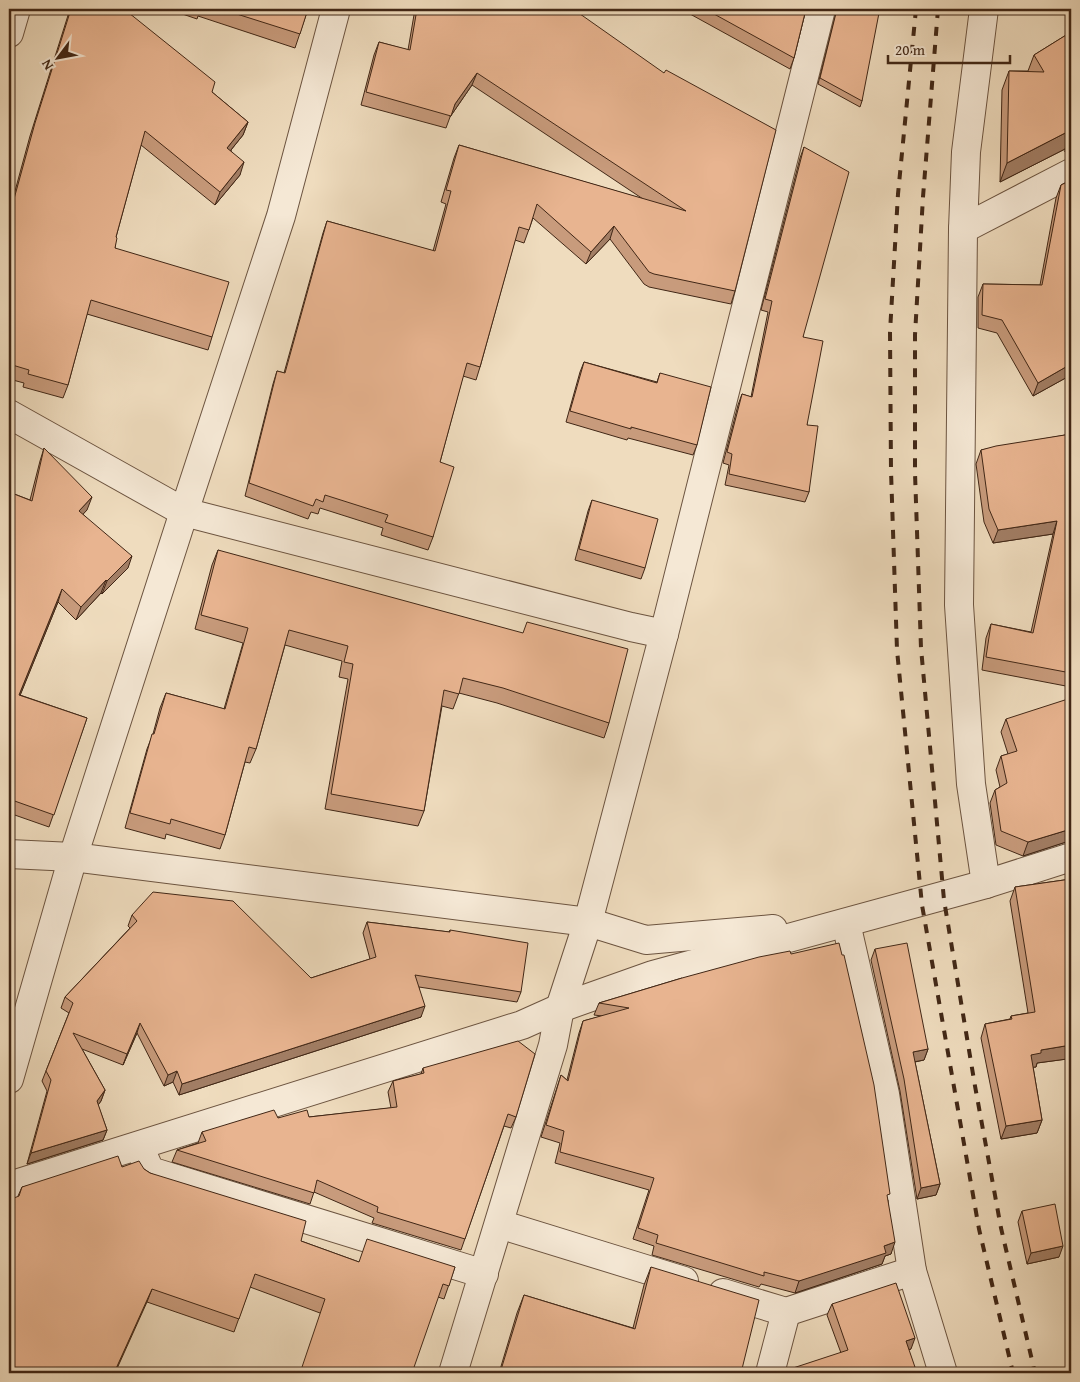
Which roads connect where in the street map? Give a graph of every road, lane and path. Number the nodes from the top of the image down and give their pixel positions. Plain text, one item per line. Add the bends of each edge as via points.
1 (16, 9) edge
2 (336, 9) edge
3 (821, 9) edge
4 (984, 9) edge
5 (9, 33) edge
6 (1071, 173) edge
7 (963, 229) junction
8 (9, 414) edge
9 (184, 512) junction
10 (664, 634) junction
11 (9, 854) edge
12 (73, 856) junction
13 (1071, 857) edge
14 (986, 884) junction
15 (588, 922) junction
16 (846, 923) junction
17 (560, 1008) junction
18 (9, 1079) edge
19 (138, 1146) junction
20 (9, 1186) edge
21 (499, 1224) junction
22 (912, 1270) junction
23 (484, 1274) junction
24 (786, 1312) junction
25 (453, 1373) edge
26 (770, 1373) edge
27 (943, 1373) edge

1 - 5 street
2 - 9 street via 281,216
3 - 10 street
4 - 7 street via 966,152
6 - 7 street
7 - 14 street via 959,605 971,784
8 - 9 street
9 - 10 street
9 - 12 street
10 - 15 street
11 - 12 street
12 - 15 street
12 - 18 street
13 - 14 street
14 - 16 street
15 - 16 street via 646,940
15 - 17 street
16 - 17 street via 653,975
16 - 22 street via 885,1094
17 - 19 street via 522,1025
17 - 21 street via 553,1045
19 - 20 street
19 - 23 street via 150,1171
21 - 23 street
21 - 24 street
22 - 24 street
22 - 27 street
23 - 25 street
24 - 26 street

